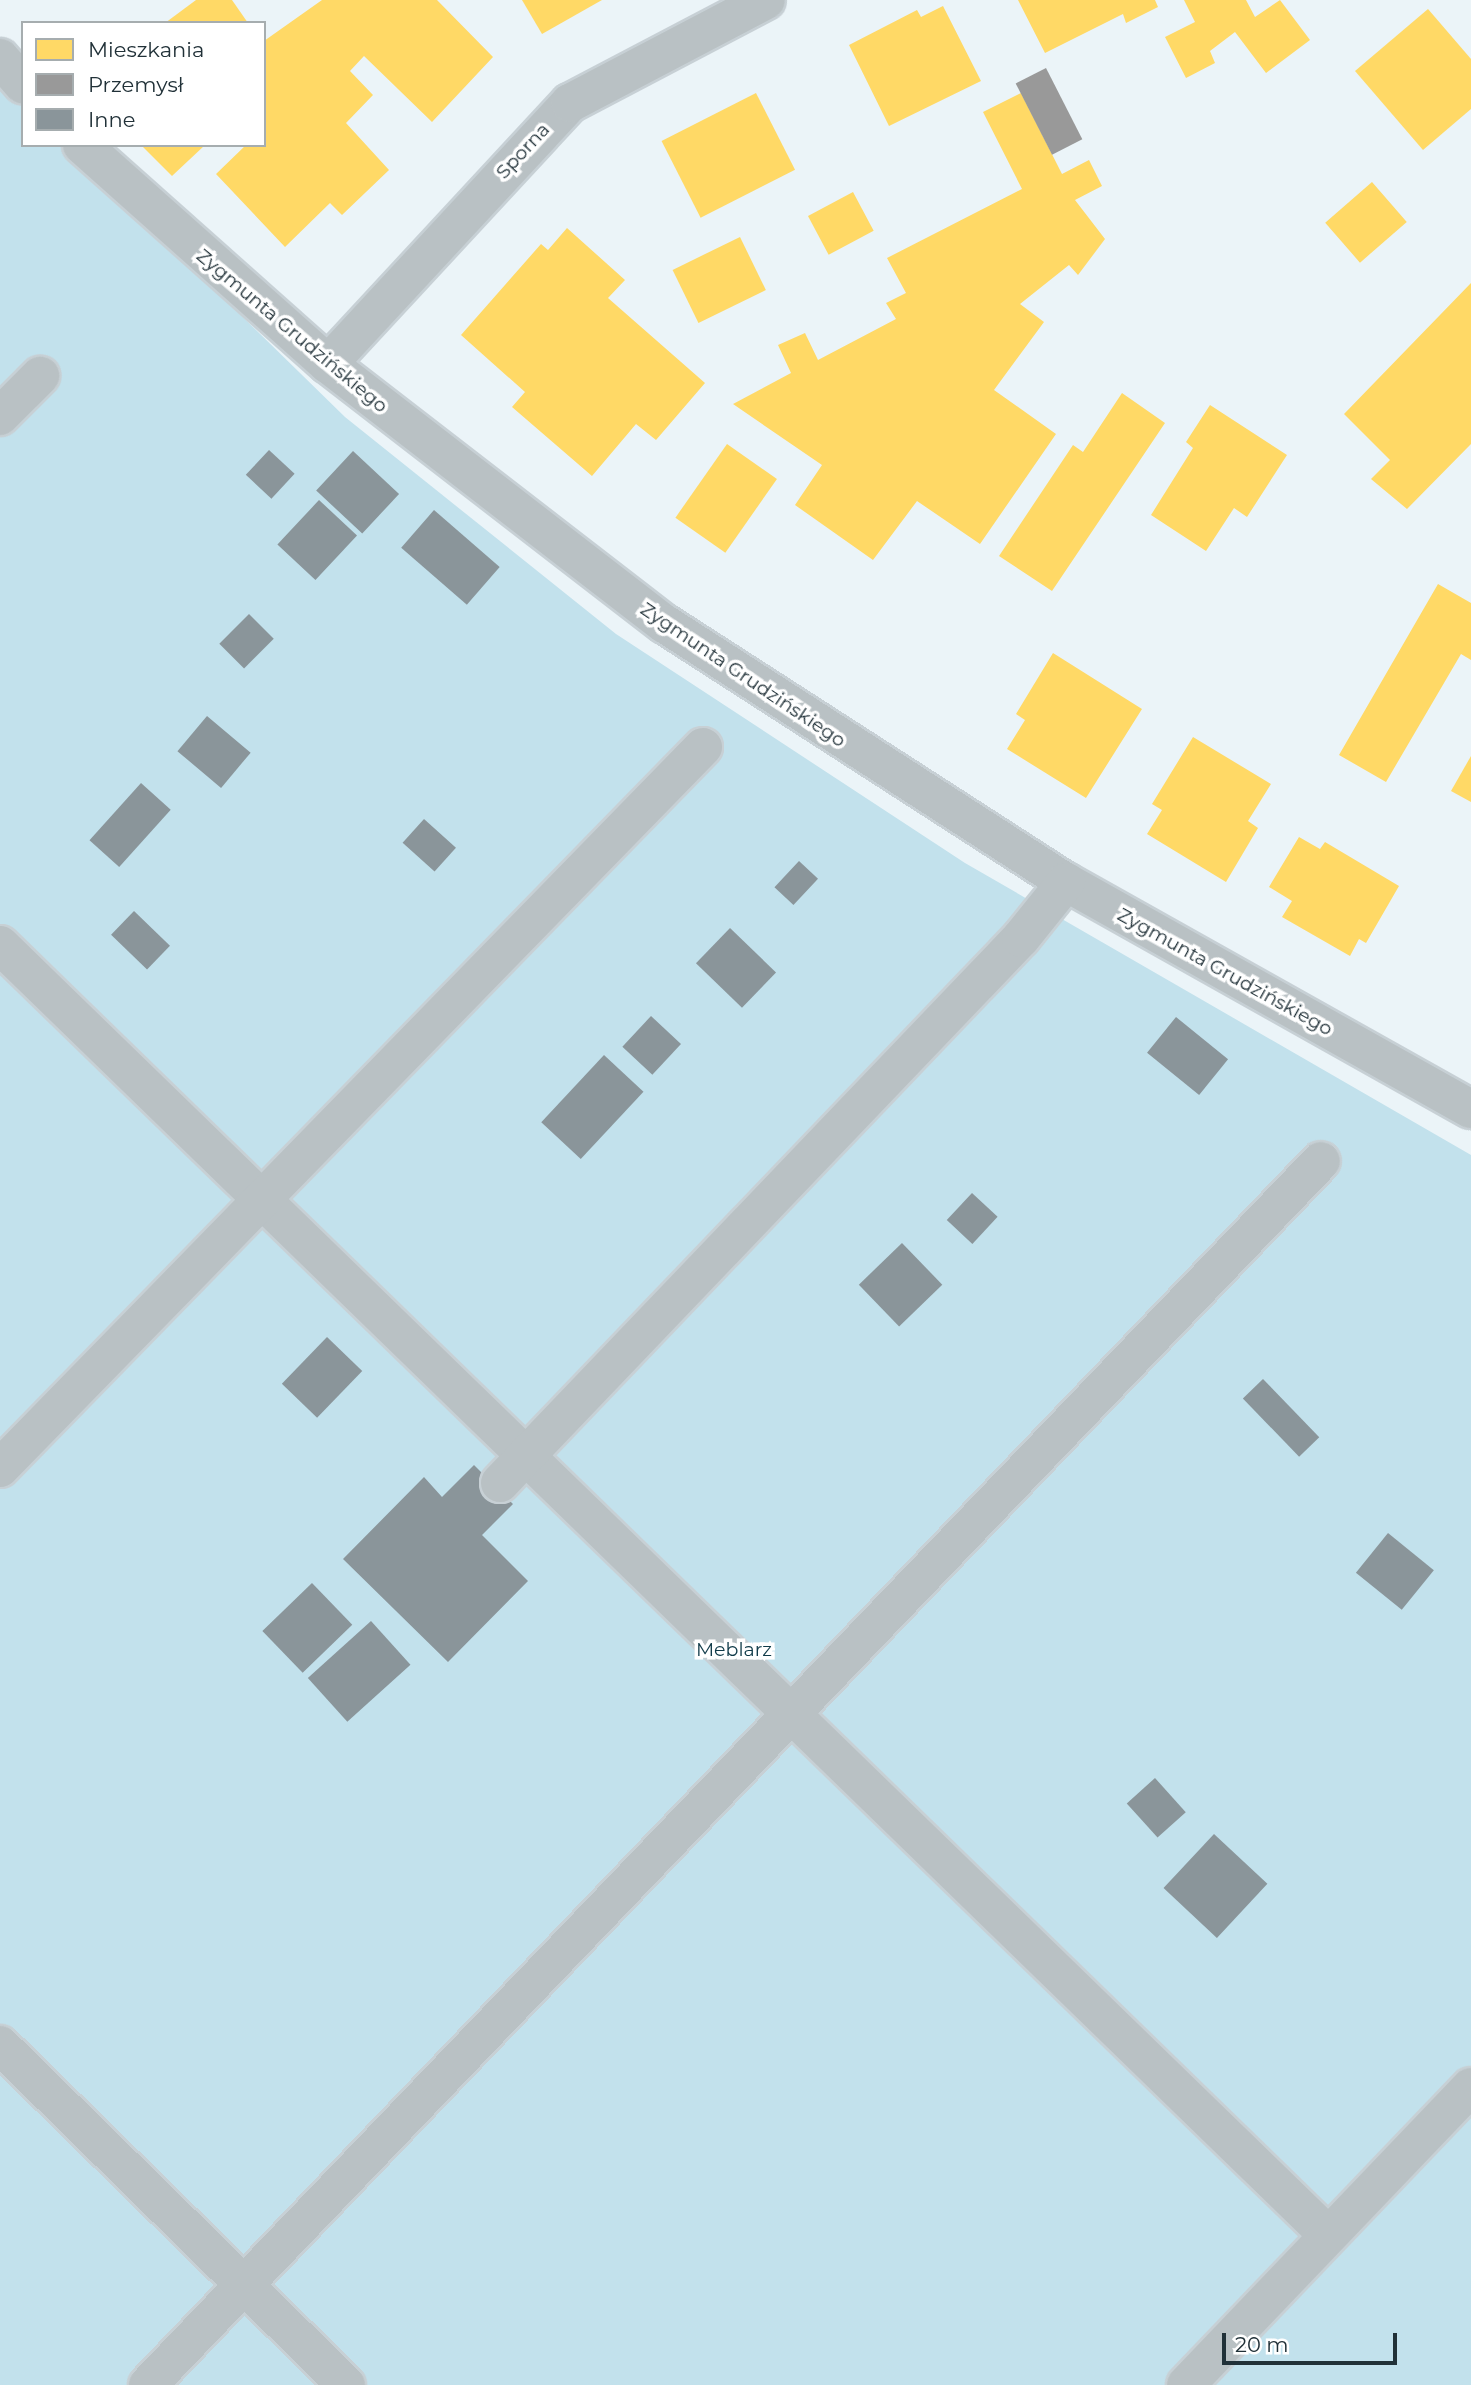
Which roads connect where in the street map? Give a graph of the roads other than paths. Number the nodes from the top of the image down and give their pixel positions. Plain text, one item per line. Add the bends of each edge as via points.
1 (766, 0) edge
2 (0, 58) edge
3 (21, 83) edge
4 (84, 147) edge
5 (328, 364) junction
6 (40, 376) dead end
7 (0, 416) edge
8 (703, 747) dead end
9 (1066, 882) junction
10 (0, 945) edge
11 (1471, 1109) edge
12 (1321, 1161) dead end
13 (263, 1201) junction
14 (0, 1468) edge
15 (512, 1470) junction
16 (790, 1713) junction
17 (0, 2045) edge
18 (1471, 2087) edge
19 (1328, 2235) junction
20 (245, 2283) junction
21 (148, 2385) edge
22 (346, 2385) edge
23 (1186, 2385) edge

1 - 5 street, Sporna via 564,108
2 - 3 street
4 - 5 street, Zygmunta Grudzińskiego
5 - 9 street, Zygmunta Grudzińskiego via 664,624
6 - 7 street
8 - 13 street
9 - 11 street, Zygmunta Grudzińskiego
9 - 15 street via 1021,938
10 - 13 street
12 - 16 street
13 - 14 street
13 - 15 street
15 - 16 street
16 - 19 street
16 - 20 street
17 - 20 street
18 - 19 street
19 - 23 street
20 - 21 street
20 - 22 street

